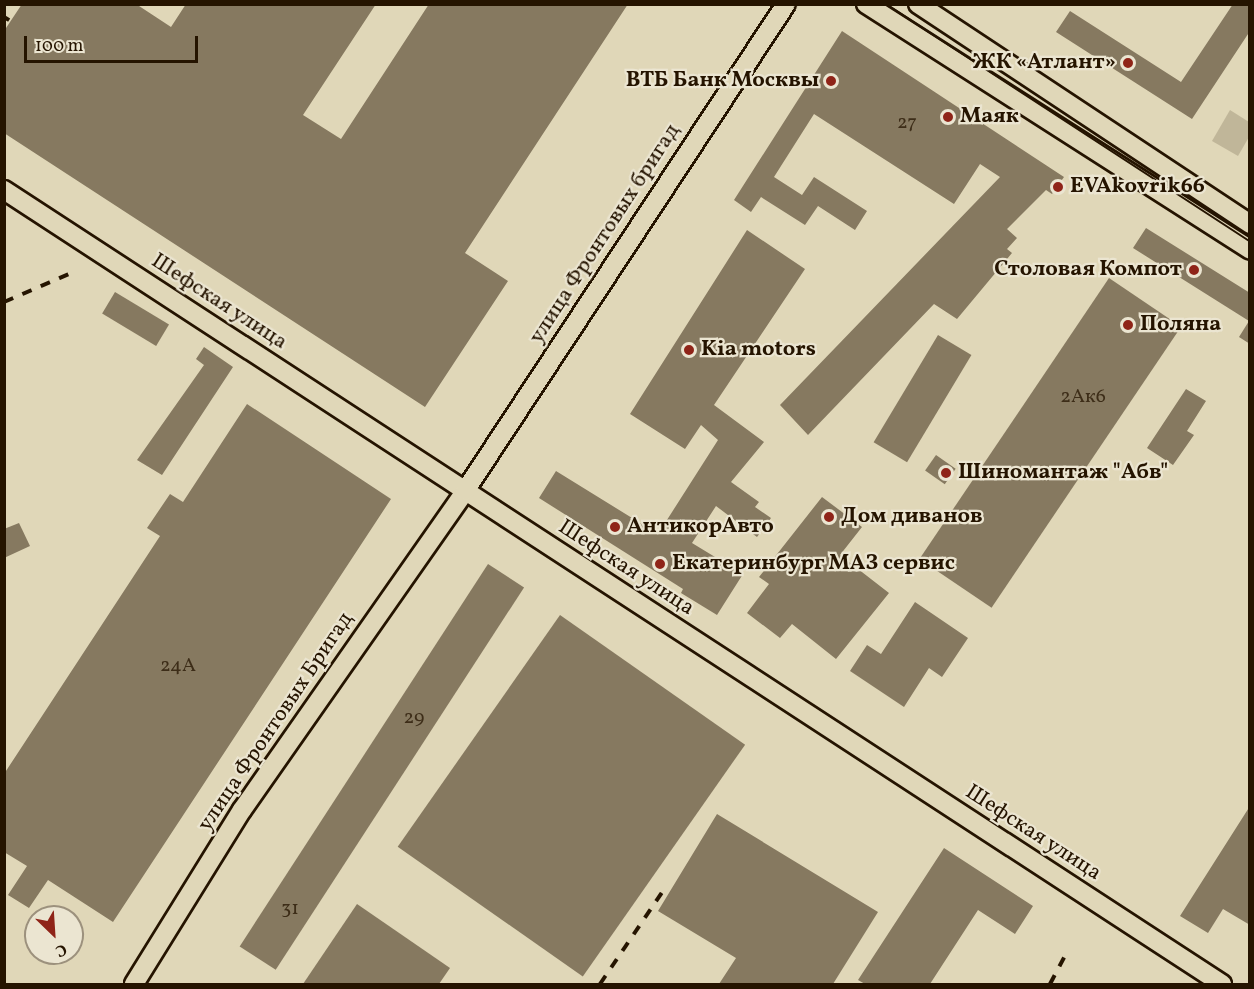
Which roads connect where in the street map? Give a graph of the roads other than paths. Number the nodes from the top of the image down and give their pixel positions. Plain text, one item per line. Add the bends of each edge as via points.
1 (786, 4) edge
2 (866, 4) edge
3 (918, 4) edge
4 (4, 190) edge
5 (1250, 224) edge
6 (1250, 250) edge
7 (465, 491) junction
8 (134, 984) edge
9 (1222, 984) edge

1 - 7 main road, улица Фронтовых бригад
2 - 6 main road
3 - 5 main road
4 - 7 main road, Шефская улица
7 - 8 main road, улица Фронтовых Бригад via 242,810
7 - 9 main road, Шефская улица

